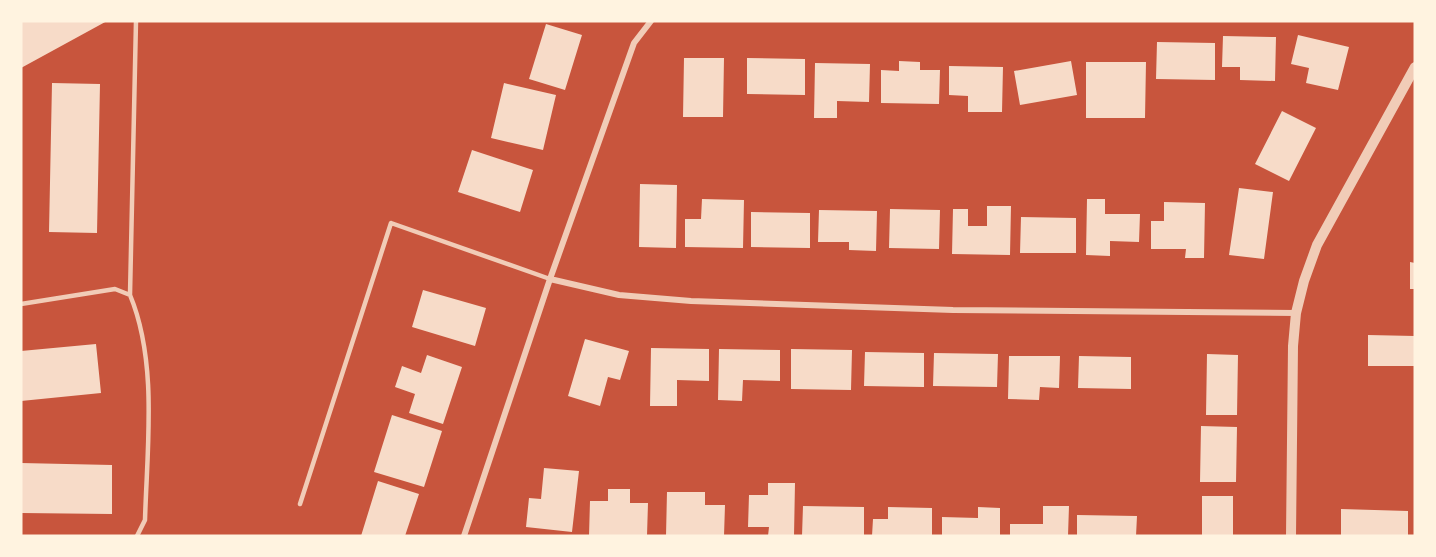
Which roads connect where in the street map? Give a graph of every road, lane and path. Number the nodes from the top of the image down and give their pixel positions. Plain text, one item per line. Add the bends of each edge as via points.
1 (136, 21) edge
2 (651, 21) edge
3 (1415, 67) edge
4 (550, 279) junction
5 (130, 295) junction
6 (21, 304) edge
7 (1296, 312) junction
8 (300, 504) dead end
9 (137, 536) edge
10 (464, 536) edge
11 (1291, 536) edge

1 - 5 lane
2 - 4 street via 634,43
3 - 7 street via 1317,245
4 - 7 street via 619,295 691,301 953,310
4 - 8 lane via 391,223
4 - 10 street
5 - 6 lane via 115,289
5 - 9 lane via 137,313 149,388 145,520
7 - 11 street

